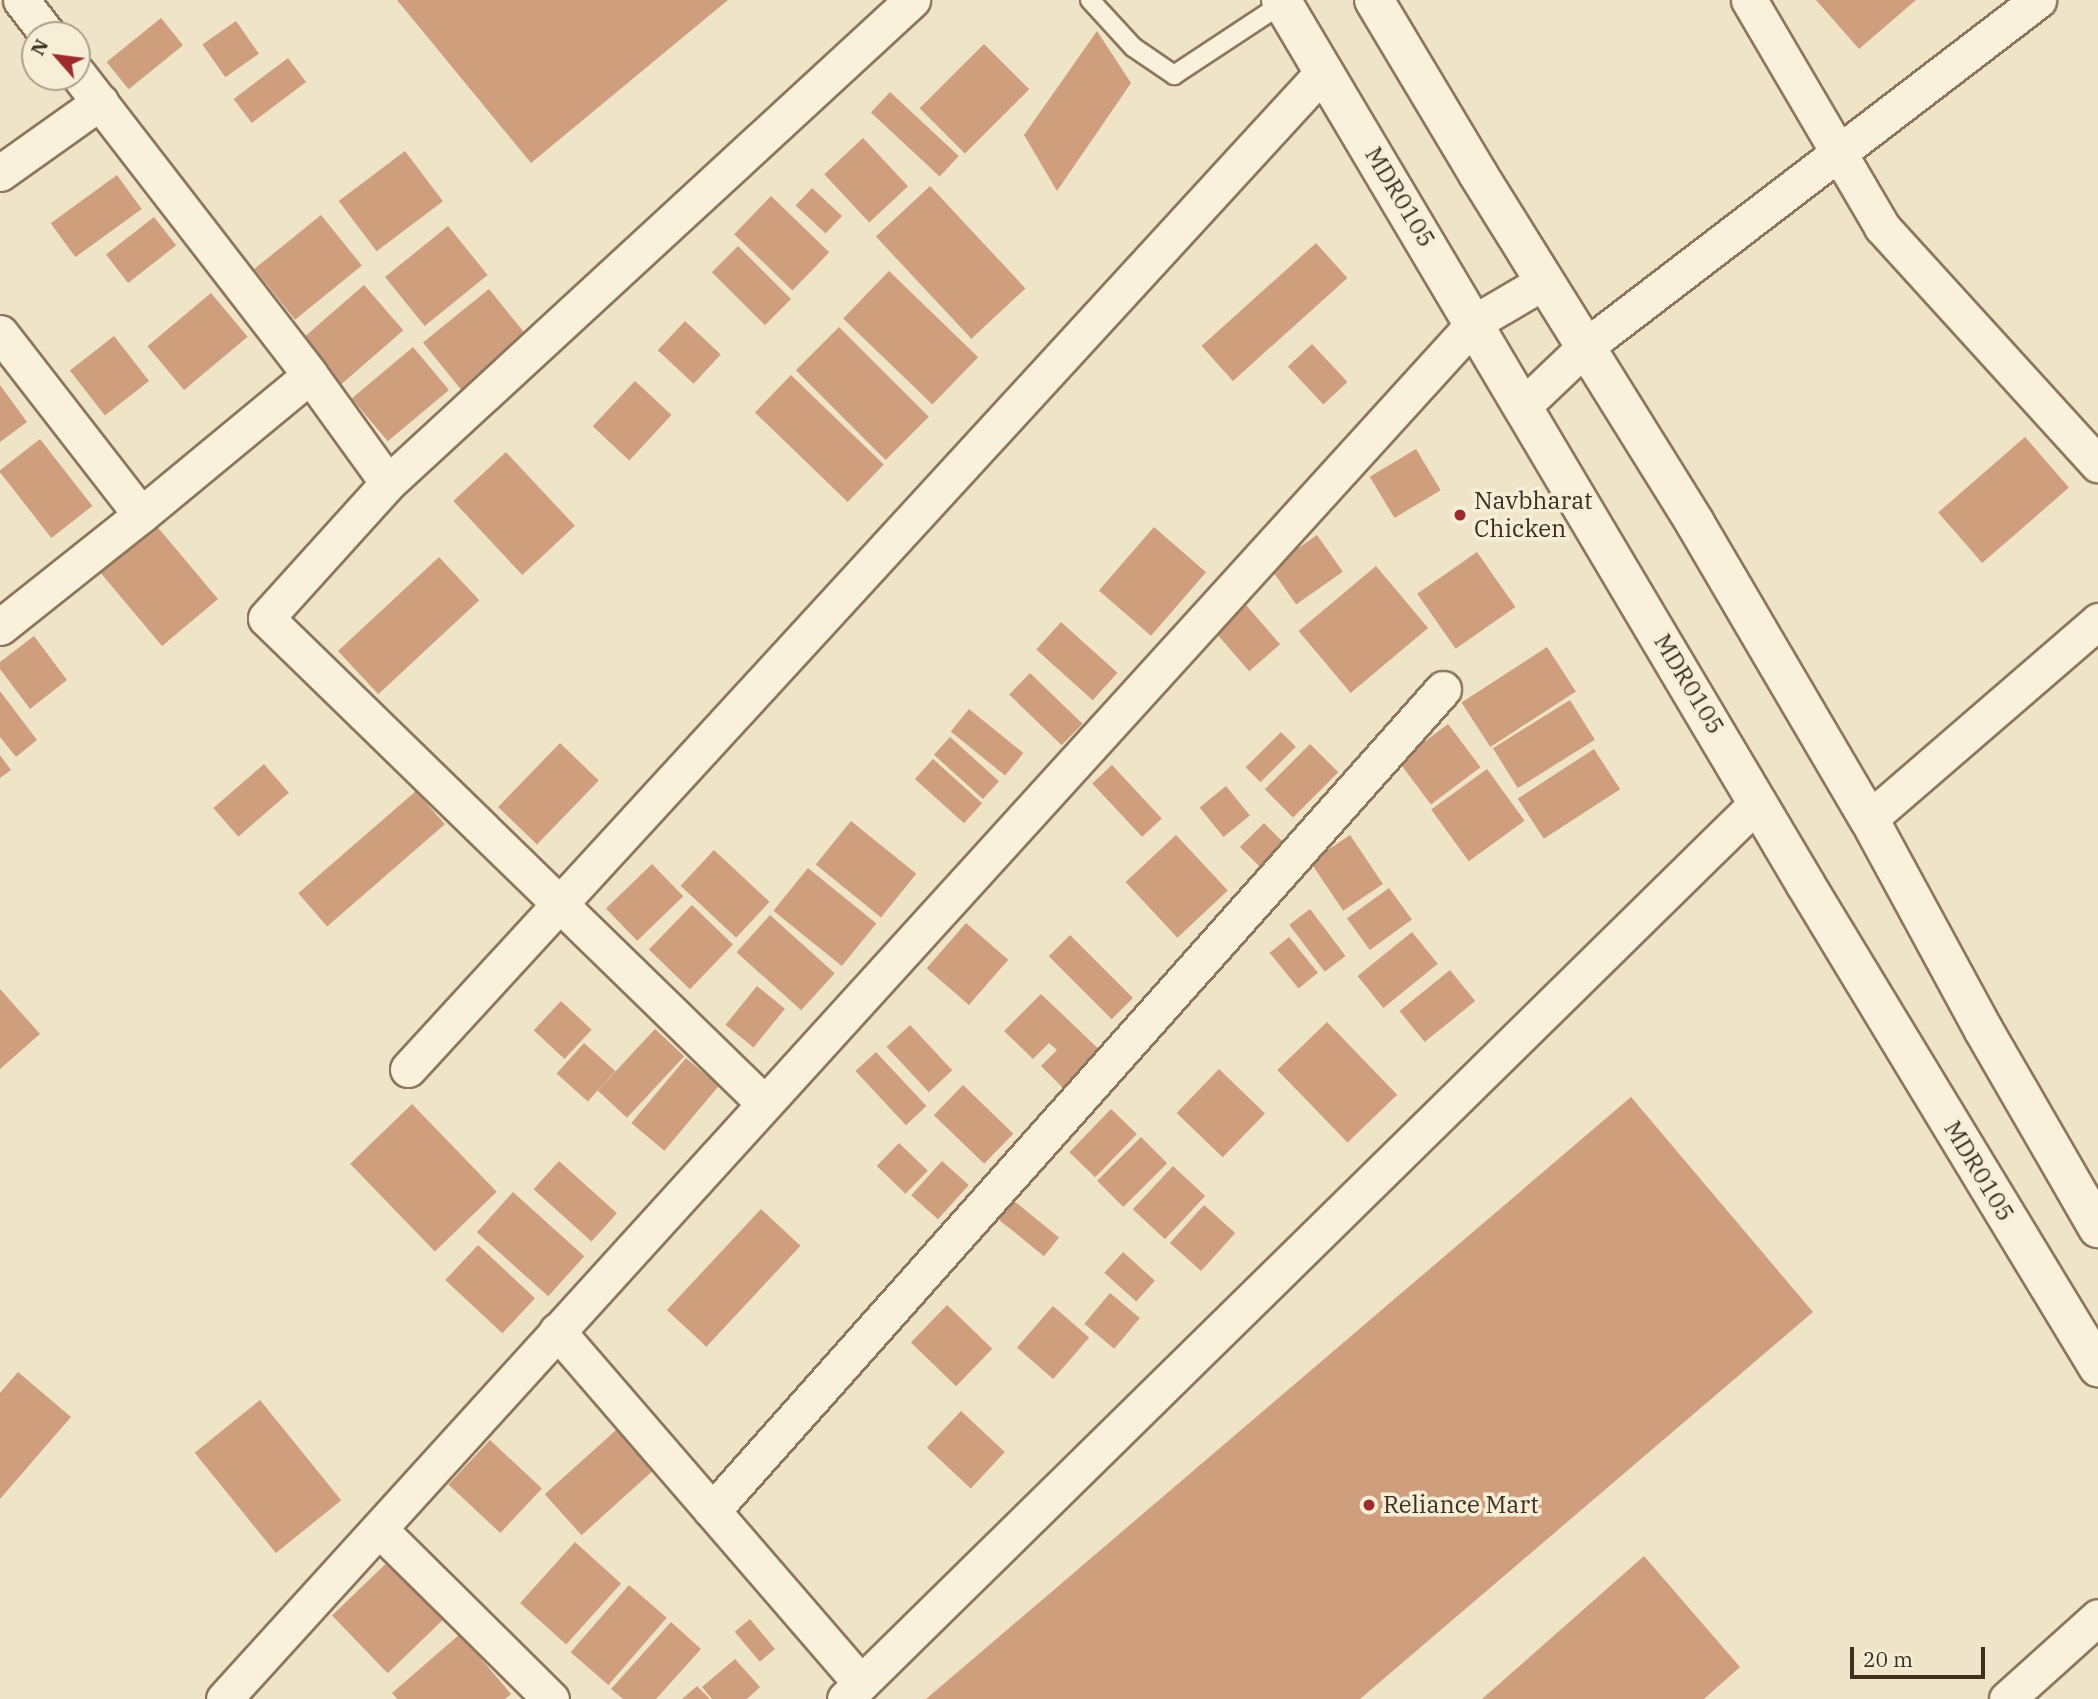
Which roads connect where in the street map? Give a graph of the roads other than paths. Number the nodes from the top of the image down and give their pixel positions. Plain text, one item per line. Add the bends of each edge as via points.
1 (21, 0) edge
2 (912, 0) edge
3 (1090, 0) edge
4 (1749, 0) edge
5 (2038, 0) edge
6 (1282, 2) edge
7 (1381, 3) edge
8 (37, 21) edge
9 (1324, 71) junction
10 (91, 91) edge
11 (100, 102) junction
12 (1839, 154) junction
13 (0, 173) edge
14 (1545, 281) junction
15 (1475, 322) junction
16 (0, 333) edge
17 (1585, 347) junction
18 (310, 374) junction
19 (1524, 405) junction
20 (2098, 464) edge
21 (388, 483) junction
22 (141, 515) junction
23 (2098, 621) edge
24 (0, 627) edge
25 (1443, 689) dead end
26 (1758, 802) junction
27 (1869, 819) junction
28 (559, 903) junction
29 (408, 1069) dead end
30 (764, 1103) junction
31 (2098, 1228) edge
32 (557, 1331) junction
33 (2098, 1367) edge
34 (712, 1511) junction
35 (379, 1529) junction
36 (2098, 1618) edge
37 (853, 1691) edge
38 (224, 1699) edge
39 (551, 1699) edge
40 (2007, 1699) edge

1 - 8 street
2 - 21 street
3 - 6 lane via 1133,47 1174,75
4 - 12 street
5 - 12 street
6 - 9 main road, MDR0105
7 - 14 main road
9 - 15 main road, MDR0105
9 - 28 street
10 - 11 street
11 - 13 street
11 - 18 street
12 - 17 street
12 - 20 street via 1882,227
14 - 15 street
14 - 17 main road
15 - 19 main road, MDR0105
15 - 30 street
16 - 22 street
17 - 19 street
17 - 27 main road via 1695,523
18 - 21 street
18 - 22 street
19 - 26 main road, MDR0105
21 - 28 street via 266,618
22 - 24 street
23 - 27 street
25 - 34 street
26 - 33 main road, MDR0105
26 - 37 street
27 - 31 main road
28 - 29 street
28 - 30 street
30 - 32 street
32 - 34 street
32 - 35 street
34 - 37 street
35 - 38 street
35 - 39 street
36 - 40 street

